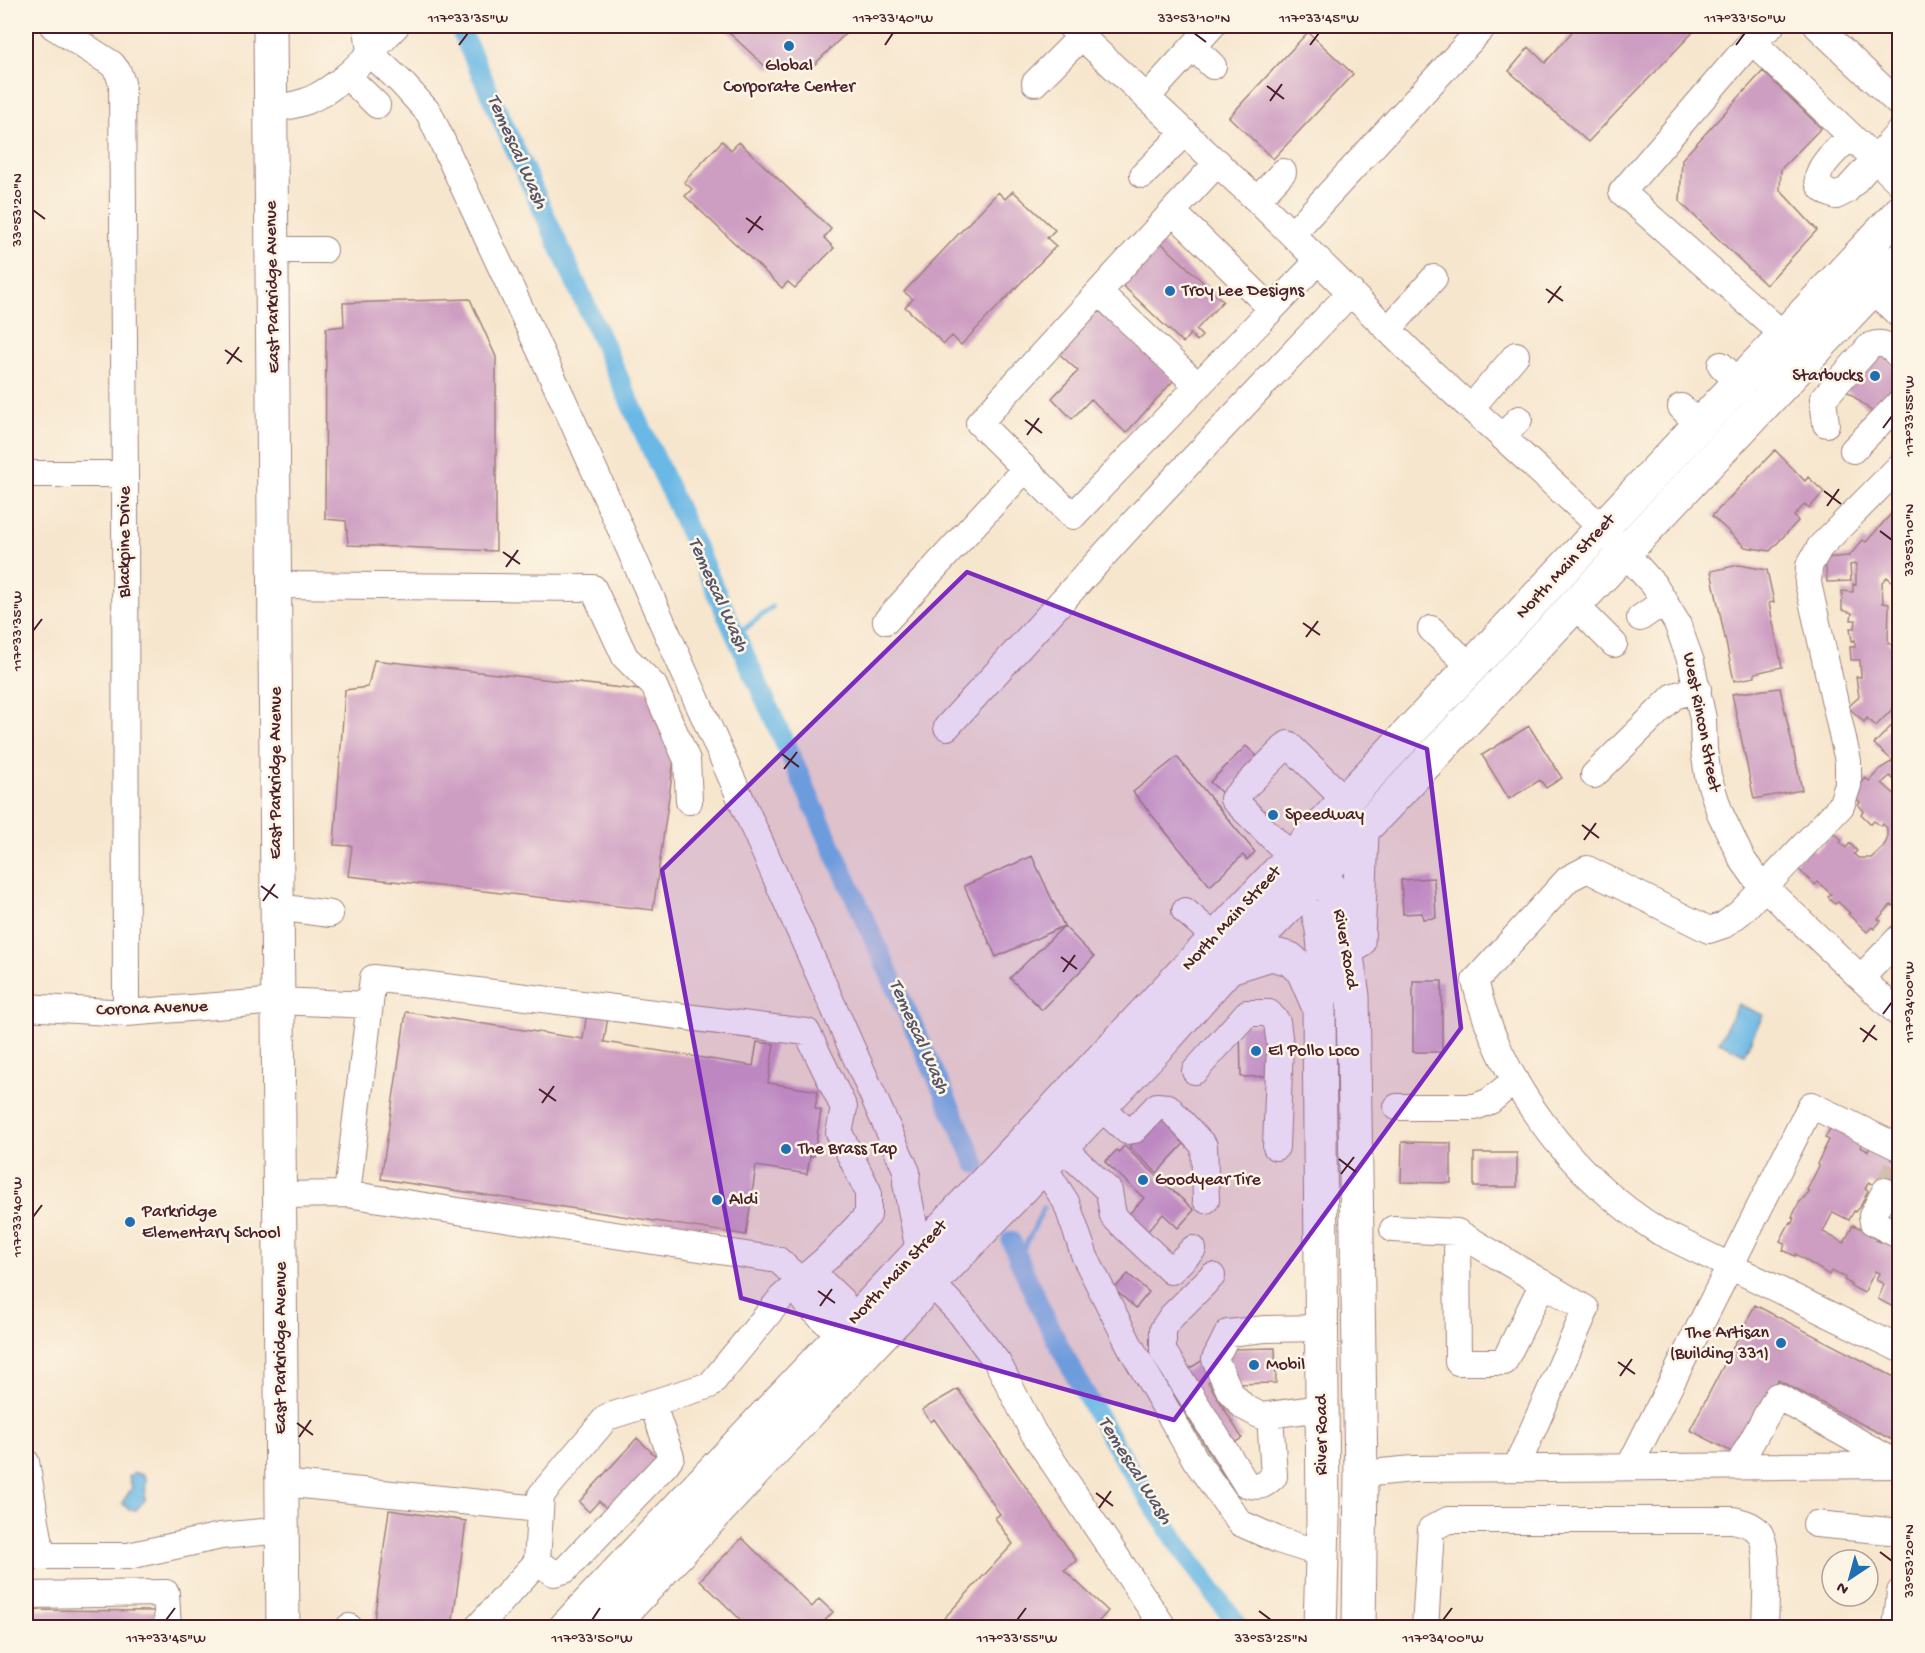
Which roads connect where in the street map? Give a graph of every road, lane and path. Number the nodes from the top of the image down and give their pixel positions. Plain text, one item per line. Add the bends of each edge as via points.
1 (53, 26) edge
2 (270, 26) edge
3 (367, 26) edge
4 (396, 26) edge
5 (1212, 26) edge
6 (1484, 26) edge
7 (1817, 26) edge
8 (1076, 31) edge
9 (1761, 33) edge
10 (1193, 47) junction
11 (370, 53) junction
12 (1213, 66) dead end
13 (347, 76) junction
14 (1035, 83) dead end
15 (1147, 97) junction
16 (377, 105) dead end
17 (1899, 105) edge
18 (271, 110) junction
19 (1899, 131) edge
20 (1185, 132) junction
21 (1851, 136) junction
22 (1875, 159) junction
23 (1218, 162) junction
24 (1283, 172) dead end
25 (1143, 175) dead end
26 (1899, 183) edge
27 (1257, 200) junction
28 (1173, 212) junction
29 (1899, 212) edge
30 (1292, 234) junction
31 (273, 250) junction
32 (324, 250) dead end
33 (1858, 257) junction
34 (1319, 260) junction
35 (1890, 274) edge
36 (1434, 278) dead end
37 (1100, 292) junction
38 (1351, 292) junction
39 (1272, 309) junction
40 (1899, 316) edge
41 (1389, 329) junction
42 (1784, 334) junction
43 (1516, 355) dead end
44 (1899, 357) edge
45 (1198, 386) junction
46 (1899, 402) edge
47 (1471, 408) junction
48 (1826, 424) dead end
49 (1853, 450) dead end
50 (1899, 465) edge
51 (1025, 469) junction
52 (26, 474) edge
53 (125, 474) junction
54 (1603, 529) junction
55 (1626, 553) junction
56 (275, 585) junction
57 (1665, 601) junction
58 (1576, 606) junction
59 (1640, 618) dead end
60 (886, 621) dead end
61 (1431, 629) dead end
62 (1614, 644) dead end
63 (1471, 667) junction
64 (1698, 689) junction
65 (947, 727) dead end
66 (1594, 775) dead end
67 (1345, 800) junction
68 (690, 801) dead end
69 (1362, 832) junction
70 (1291, 856) junction
71 (1314, 881) junction
72 (1764, 887) junction
73 (277, 907) junction
74 (1185, 911) dead end
75 (330, 914) dead end
76 (1899, 937) edge
77 (1215, 938) junction
78 (1228, 968) junction
79 (1861, 978) junction
80 (1353, 996) junction
81 (278, 1001) junction
82 (370, 1005) junction
83 (26, 1007) edge
84 (1319, 1008) junction
85 (1898, 1010) edge
86 (126, 1013) junction
87 (1194, 1071) dead end
88 (1515, 1080) junction
89 (1100, 1107) junction
90 (1396, 1107) dead end
91 (1276, 1147) dead end
92 (1899, 1148) edge
93 (1051, 1158) junction
94 (1885, 1191) tunnel mouth
95 (346, 1194) junction
96 (279, 1195) junction
97 (1206, 1200) dead end
98 (1394, 1229) dead end
99 (1457, 1232) junction
100 (1899, 1236) edge
101 (921, 1249) junction
102 (1193, 1250) dead end
103 (1322, 1254) junction
104 (1730, 1266) junction
105 (939, 1276) junction
106 (1212, 1276) dead end
107 (801, 1281) junction
108 (1543, 1284) junction
109 (1322, 1328) junction
110 (861, 1336) junction
111 (1899, 1349) edge
112 (652, 1403) junction
113 (1322, 1408) junction
114 (1270, 1415) junction
115 (26, 1462) edge
116 (1899, 1464) edge
117 (1738, 1466) junction
118 (1629, 1467) junction
119 (1516, 1468) junction
120 (1361, 1474) junction
121 (282, 1483) junction
122 (540, 1509) junction
123 (1323, 1522) junction
124 (1816, 1524) dead end
125 (282, 1530) junction
126 (1899, 1532) edge
127 (1323, 1554) junction
128 (34, 1556) edge
129 (537, 1562) junction
130 (26, 1595) edge
131 (1320, 1627) edge
132 (1360, 1627) edge
133 (168, 1628) edge
134 (283, 1628) edge
135 (477, 1628) edge
136 (565, 1628) edge
137 (609, 1628) edge
138 (1164, 1628) edge
139 (1425, 1628) edge
140 (1765, 1628) edge

1 - 53 street, Blackpine Drive via 101,56 118,72 122,92
2 - 18 main road, East Parkridge Avenue
3 - 11 street
4 - 11 street
5 - 10 street
6 - 30 street
7 - 17 street
8 - 14 street
8 - 15 street, West Rincon Street
9 - 21 street
9 - 42 street via 1622,192
10 - 12 street
10 - 15 street
11 - 13 street
11 - 101 street via 429,113 564,402 907,1172
13 - 16 street
13 - 18 street via 306,101
15 - 20 street, West Rincon Street
18 - 31 main road, East Parkridge Avenue
19 - 22 street
20 - 23 street, West Rincon Street
20 - 25 street
21 - 22 street
21 - 22 street via 1824,164 1818,176 1824,192 1836,196 1846,191
22 - 26 street
23 - 27 street, West Rincon Street
23 - 28 street
24 - 27 street
27 - 30 street, West Rincon Street
28 - 37 street
28 - 39 street
29 - 33 main road, North Main Street
30 - 34 street, West Rincon Street
31 - 32 street
31 - 56 main road, East Parkridge Avenue
33 - 35 street
33 - 42 main road, North Main Street
34 - 38 street, West Rincon Street
34 - 39 street
35 - 40 street
35 - 55 main road, North Main Street
36 - 41 street
37 - 45 street
37 - 51 street via 979,423
38 - 41 street, West Rincon Street
38 - 65 street
39 - 45 street
41 - 47 street, West Rincon Street
42 - 54 main road, North Main Street via 1730,374 1690,416
43 - 47 street
44 - 48 street via 1886,344 1870,346 1823,399
45 - 51 street via 1073,516
46 - 49 street
47 - 54 street, West Rincon Street via 1511,428
50 - 72 street via 1820,547 1809,566 1808,583 1848,760 1848,785 1841,806
51 - 60 street
52 - 53 street
53 - 86 street, Blackpine Drive
54 - 55 street, West Rincon Street
54 - 63 main road, North Main Street
55 - 57 street, West Rincon Street
55 - 58 main road, North Main Street
56 - 68 street via 592,588 625,657 654,686 687,760
56 - 73 main road, East Parkridge Avenue
57 - 59 street
57 - 64 street, West Rincon Street via 1686,643
58 - 62 street
58 - 69 main road, North Main Street
61 - 63 street
63 - 67 main road, North Main Street
64 - 66 street via 1674,696
64 - 72 street, West Rincon Street via 1705,760 1714,795 1742,859
67 - 70 main road, North Main Street
67 - 70 street via 1288,744 1233,799
69 - 71 main road, North Main Street
69 - 80 main road
70 - 71 main road, River Road
70 - 77 main road, North Main Street
71 - 78 main road, North Main Street
71 - 80 main road, River Road via 1340,911
71 - 84 main road, River Road via 1325,965
72 - 79 street, West Rincon Street
72 - 88 street via 1741,912 1709,930 1587,870 1568,879 1475,981 1482,1009
73 - 75 street
73 - 81 main road, East Parkridge Avenue
74 - 77 street
76 - 79 street
77 - 101 main road, North Main Street
78 - 84 main road via 1271,954 1290,959 1303,971
78 - 89 main road, North Main Street
79 - 85 street, West Rincon Street
80 - 120 main road, River Road
81 - 82 street, Corona Avenue
81 - 86 street, Corona Avenue
81 - 96 main road, East Parkridge Avenue
82 - 95 street
82 - 107 street via 373,978 807,1032 844,1108 839,1133 868,1191 868,1215
83 - 86 street, Corona Avenue
84 - 103 main road, River Road
87 - 91 street via 1246,1013 1269,1013 1277,1022 1280,1045
88 - 90 street via 1490,1101 1475,1107
88 - 104 street via 1556,1140 1591,1179 1631,1214
89 - 93 main road, North Main Street
89 - 97 street via 1127,1131 1134,1130 1157,1106 1168,1107 1204,1146
92 - 104 street via 1811,1105
93 - 102 street via 1109,1191 1113,1216 1171,1272
93 - 105 main road, North Main Street
93 - 127 street via 1085,1257 1196,1461 1240,1522 1278,1540
94 - 100 street via 1872,1216 1873,1222
95 - 96 street
95 - 107 street via 778,1260
96 - 121 main road, East Parkridge Avenue
98 - 99 street
99 - 108 street
99 - 108 street via 1458,1362 1504,1362
101 - 110 main road, North Main Street
103 - 109 main road, River Road
103 - 120 main road via 1338,1292 1341,1468 1348,1476
104 - 111 street
104 - 118 street
105 - 110 main road, North Main Street
105 - 138 street via 960,1313 998,1363 1033,1432
106 - 114 street via 1163,1329 1163,1351 1246,1484 1264,1485 1274,1476
107 - 110 street via 804,1301 825,1321
107 - 112 street via 782,1297 710,1385
108 - 119 street via 1586,1310
109 - 113 main road, River Road
109 - 114 street via 1228,1333 1215,1359 1230,1392 1244,1407 1261,1416
110 - 136 main road, North Main Street
110 - 137 main road, North Main Street
112 - 122 street via 607,1417 541,1495
112 - 129 street via 672,1457 565,1570 554,1573
113 - 114 street
113 - 123 main road, River Road
115 - 128 street
116 - 117 street
116 - 117 street via 1777,1396
117 - 118 street
118 - 119 street
119 - 120 street
120 - 132 main road, River Road
121 - 122 street
121 - 125 main road, East Parkridge Avenue
122 - 129 street
123 - 127 main road, River Road
123 - 132 main road via 1337,1552 1341,1613
124 - 126 street
125 - 128 street via 221,1536 128,1556
125 - 134 main road, East Parkridge Avenue
127 - 131 main road, River Road
129 - 135 street
130 - 133 street via 166,1593
139 - 140 street via 1431,1529 1448,1520 1733,1520 1759,1532 1766,1547

